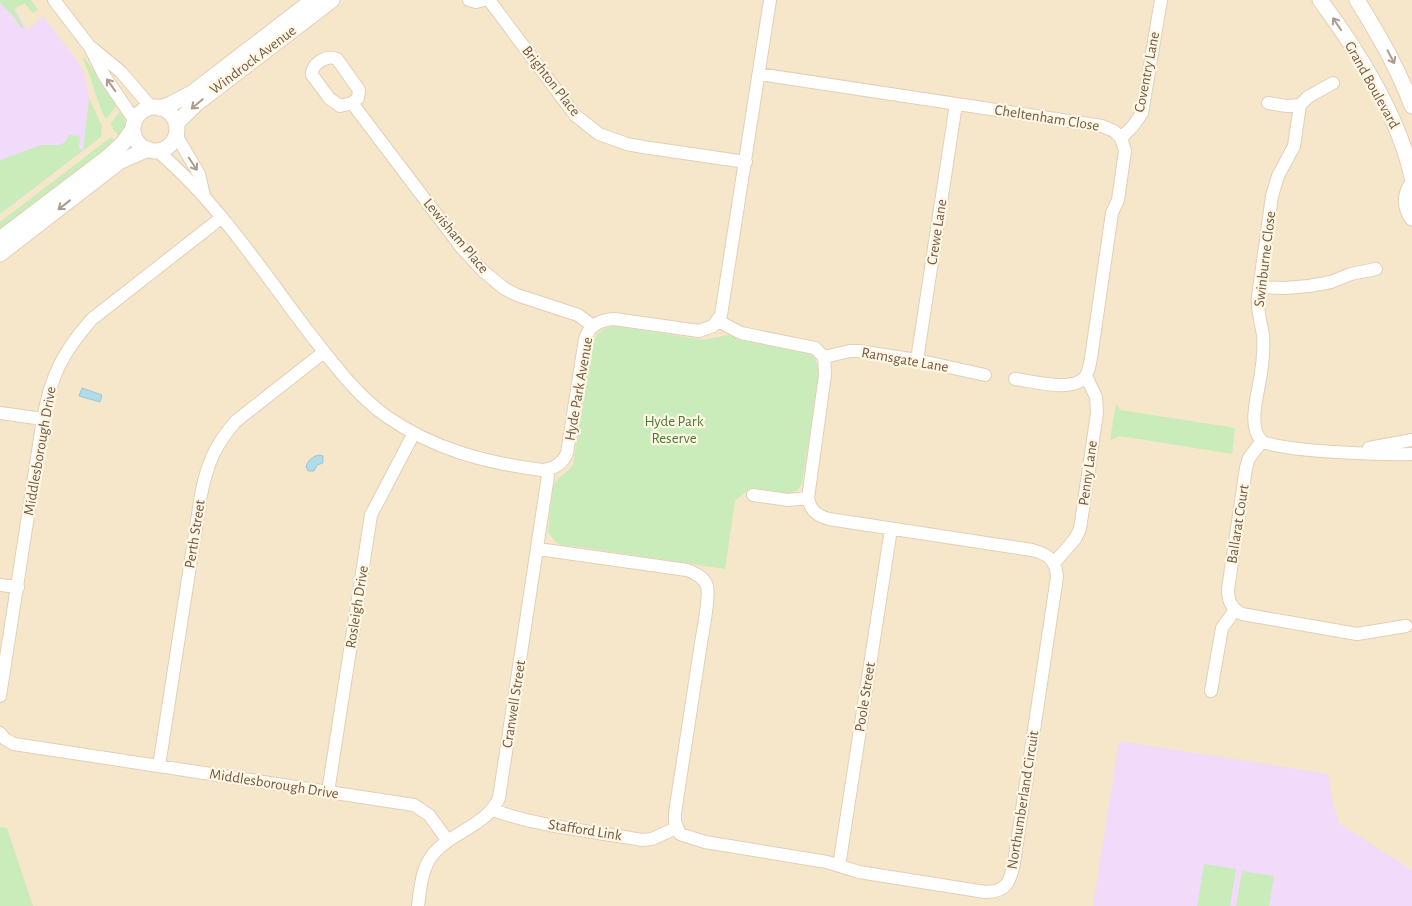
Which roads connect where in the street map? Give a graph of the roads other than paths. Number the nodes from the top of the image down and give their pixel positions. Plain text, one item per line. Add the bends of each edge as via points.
1 (54, 0) edge
2 (313, 0) edge
3 (332, 0) edge
4 (469, 0) edge
5 (484, 0) edge
6 (489, 0) edge
7 (770, 0) edge
8 (1161, 0) edge
9 (1320, 0) edge
10 (1357, 0) edge
11 (90, 47) junction
12 (759, 74) junction
13 (1333, 82) dead end
14 (352, 103) dead end
15 (1268, 103) dead end
16 (956, 104) junction
17 (1300, 105) junction
18 (1412, 106) edge
19 (155, 108) junction
20 (134, 125) junction
21 (176, 129) junction
22 (1121, 138) junction
23 (152, 150) junction
24 (746, 162) junction
25 (1412, 177) edge
26 (1412, 184) edge
27 (204, 196) junction
28 (221, 218) junction
29 (1412, 218) edge
30 (0, 239) edge
31 (0, 254) edge
32 (1376, 269) dead end
33 (1259, 287) junction
34 (718, 321) junction
35 (593, 326) junction
36 (324, 352) junction
37 (824, 357) junction
38 (917, 360) junction
39 (985, 375) dead end
40 (1086, 376) junction
41 (1015, 379) dead end
42 (0, 413) edge
43 (43, 419) junction
44 (414, 433) junction
45 (1412, 440) edge
46 (1262, 441) junction
47 (1355, 452) junction
48 (1412, 454) edge
49 (549, 470) junction
50 (754, 495) dead end
51 (808, 498) junction
52 (891, 529) junction
53 (538, 549) junction
54 (1054, 563) junction
55 (0, 585) edge
56 (18, 587) junction
57 (1235, 610) junction
58 (1406, 626) dead end
59 (1211, 691) dead end
60 (0, 696) edge
61 (0, 735) edge
62 (159, 766) junction
63 (328, 792) junction
64 (493, 810) junction
65 (676, 828) junction
66 (448, 841) junction
67 (839, 866) junction
68 (418, 906) edge

1 - 11 street
2 - 19 street, Windrock Avenue via 192,93
3 -> 21 street, Windrock Avenue via 196,104
4 - 5 street
6 - 24 street, Brighton Place via 576,115 600,134 627,144
7 - 12 street
8 - 22 street, Coventry Lane via 1144,107 1134,126
25 -> 9 street, Grand Boulevard via 1399,135 1380,97 1361,61
10 -> 18 street, Grand Boulevard via 1395,65
11 - 19 street via 121,72
20 -> 11 street
12 - 16 street, Cheltenham Close
12 - 24 street
13 - 17 street
14 - 35 street, Lewisham Place via 483,272 517,295 578,315
15 - 17 street
16 - 22 street, Cheltenham Close via 1102,126
16 - 38 street, Crewe Lane
17 - 33 street, Swinburne Close via 1294,146 1278,176 1272,196
19 - 20 street via 144,110
19 - 21 street via 171,114
20 - 23 street via 138,143
20 - 30 street via 123,143 108,157
21 - 23 street via 168,146
21 -> 27 street via 199,174
22 - 40 street via 1125,152 1118,200 1112,212
23 - 27 street via 170,162
23 -> 31 street via 119,162
24 - 34 street
26 - 29 street via 1406,204
27 - 28 street
28 - 36 street
28 - 43 street, Middlesborough Drive via 113,301 77,336 54,374
32 - 33 street via 1309,286
33 - 46 street, Swinburne Close via 1257,306 1264,352 1254,421
34 - 35 street, Hyde Park Avenue via 699,331 614,319
34 - 37 street via 741,333 815,348
35 - 49 street, Hyde Park Avenue via 585,340 567,453 562,462
36 - 44 street via 368,401
36 - 62 street, Perth Street via 236,422 214,450 206,470
37 - 38 street, Ramsgate Lane via 858,351
37 - 51 street via 825,375
38 - 39 street, Ramsgate Lane
40 - 41 street via 1079,383 1062,386
40 - 54 street, Penny Lane via 1096,396 1097,413 1080,529
42 - 43 street
43 - 56 street, Middlesborough Drive
44 - 49 street via 478,459
44 - 63 street, Rosleigh Drive via 371,515
45 - 47 street
46 - 47 street via 1296,449
46 - 57 street, Ballarat Court via 1249,458 1246,468 1228,589 1228,598
47 - 48 street
49 - 53 street, Cranwell Street
50 - 51 street via 788,500
51 - 52 street via 813,511 828,519
52 - 54 street via 1032,550 1046,555
52 - 67 street, Poole Street
53 - 64 street, Cranwell Street via 501,790
53 - 65 street via 687,570 697,574 708,588 675,813
54 - 67 street, Northumberland Circuit via 1057,577 1014,863 1008,883 1001,890 985,892
55 - 56 street
56 - 60 street, Middlesborough Drive
57 - 58 street via 1242,614 1357,634
57 - 59 street via 1222,628
61 - 62 street, Middlesborough Drive via 14,744
62 - 63 street, Middlesborough Drive
63 - 66 street, Middlesborough Drive via 414,805 429,815
64 - 65 street, Stafford Link via 515,818 642,840
64 - 66 street
65 - 67 street, Northumberland Circuit via 685,837 705,842
66 - 68 street via 429,860 422,876

